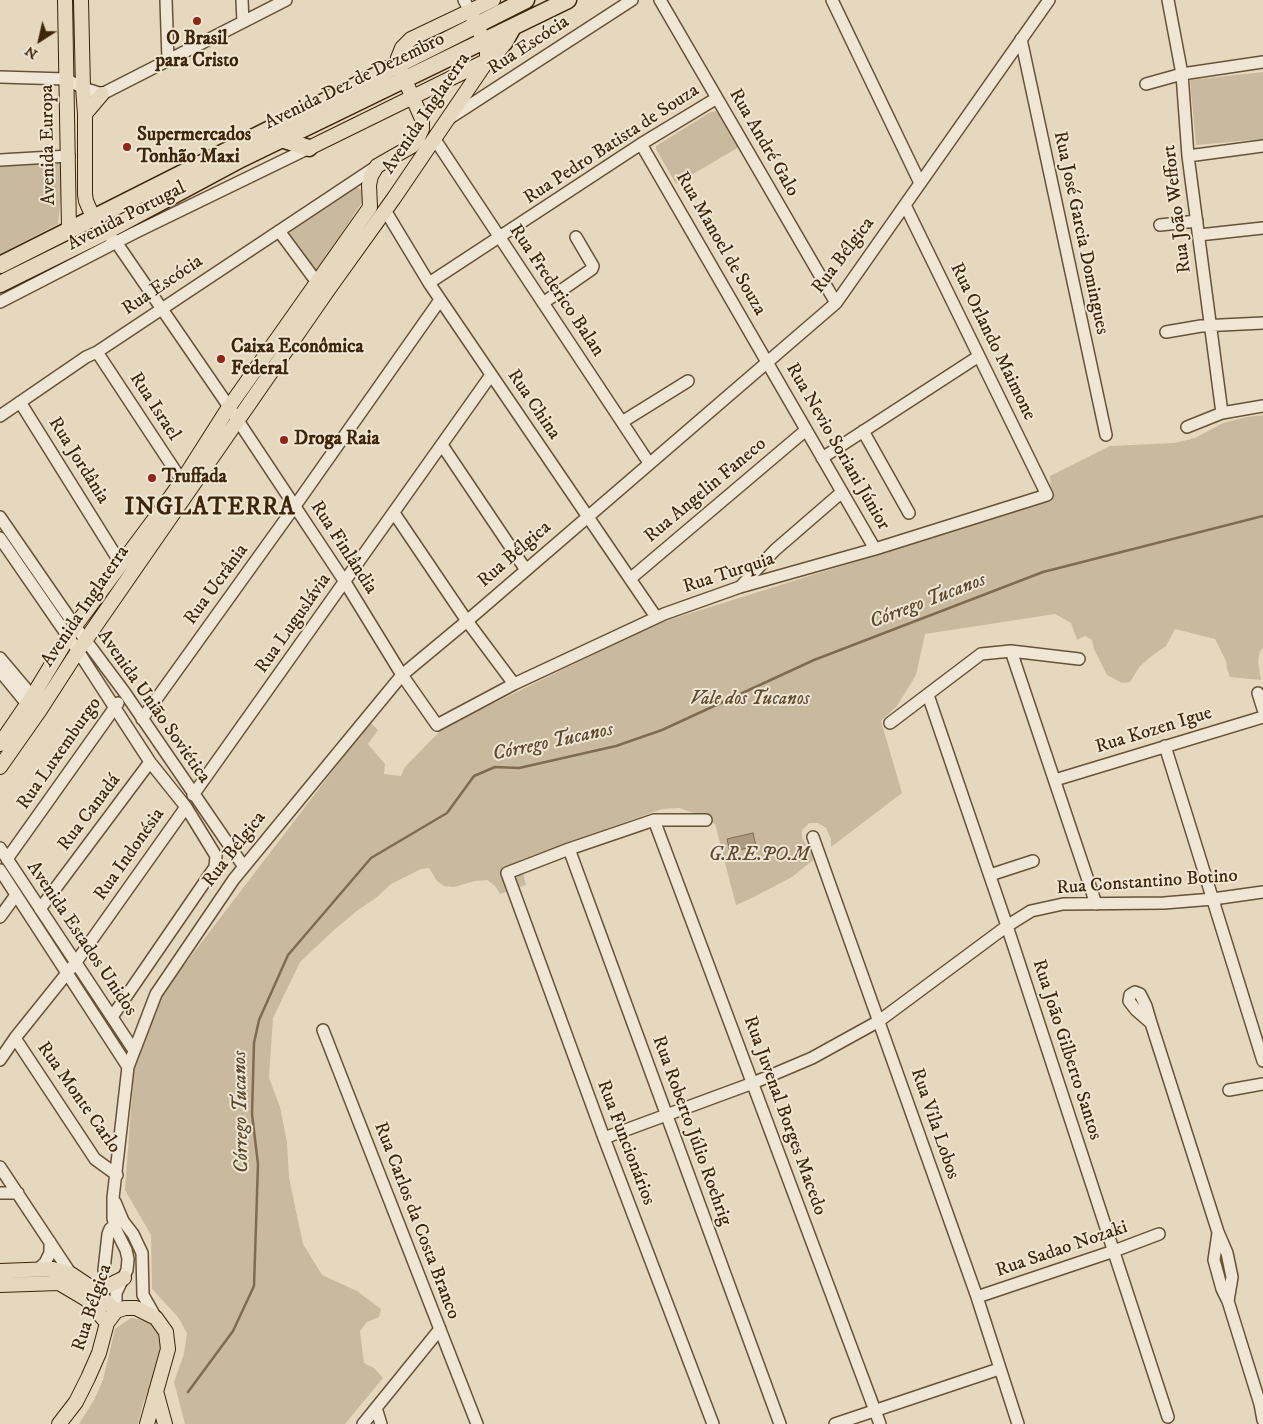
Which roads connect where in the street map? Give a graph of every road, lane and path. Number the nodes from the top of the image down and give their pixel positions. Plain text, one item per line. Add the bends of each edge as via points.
1 (66, 0) edge
2 (81, 0) edge
3 (166, 0) edge
4 (242, 0) edge
5 (286, 0) edge
6 (493, 0) edge
7 (526, 0) edge
8 (568, 0) edge
9 (632, 0) edge
10 (660, 0) edge
11 (832, 0) edge
12 (1049, 0) edge
13 (1168, 0) edge
14 (471, 12) edge
15 (243, 22) junction
16 (513, 27) junction
17 (1021, 38) junction
18 (484, 42) junction
19 (168, 60) junction
20 (487, 61) junction
21 (1263, 62) edge
22 (398, 64) junction
23 (1182, 74) junction
24 (0, 77) edge
25 (66, 79) junction
26 (404, 80) junction
27 (1146, 84) dead end
28 (83, 88) junction
29 (102, 94) junction
30 (412, 98) junction
31 (717, 98) junction
32 (85, 114) junction
33 (422, 119) junction
34 (444, 122) junction
35 (434, 138) junction
36 (282, 139) junction
37 (641, 144) junction
38 (1263, 146) edge
39 (309, 148) junction
40 (69, 156) junction
41 (1188, 156) junction
42 (0, 160) edge
43 (377, 166) junction
44 (920, 183) junction
45 (369, 185) junction
46 (345, 186) junction
47 (905, 205) junction
48 (370, 207) junction
49 (386, 210) junction
50 (93, 217) junction
51 (1197, 221) junction
52 (1160, 225) dead end
53 (1263, 228) edge
54 (69, 229) junction
55 (279, 231) junction
56 (1199, 235) junction
57 (576, 236) dead end
58 (110, 237) junction
59 (500, 238) junction
60 (0, 265) edge
61 (429, 283) junction
62 (0, 284) edge
63 (322, 285) junction
64 (440, 300) junction
65 (0, 302) edge
66 (543, 303) junction
67 (836, 303) junction
68 (161, 308) junction
69 (1263, 322) edge
70 (1210, 326) junction
71 (1166, 332) dead end
72 (96, 352) junction
73 (979, 356) junction
74 (768, 362) junction
75 (491, 375) junction
76 (688, 381) dead end
77 (20, 402) junction
78 (1263, 406) edge
79 (229, 407) junction
80 (1222, 413) junction
81 (0, 416) edge
82 (237, 420) junction
83 (622, 422) junction
84 (1187, 427) dead end
85 (806, 430) junction
86 (864, 431) junction
87 (1106, 435) dead end
88 (442, 445) junction
89 (822, 458) junction
90 (649, 463) junction
91 (182, 481) junction
92 (842, 492) junction
93 (1047, 496) joint
94 (295, 506) junction
95 (394, 513) junction
96 (909, 513) dead end
97 (587, 516) junction
98 (1, 520) edge
99 (160, 522) junction
100 (0, 538) edge
101 (875, 549) junction
102 (121, 564) junction
103 (526, 570) junction
104 (630, 579) junction
105 (345, 582) junction
106 (740, 587) junction
107 (656, 617) junction
108 (467, 621) junction
109 (72, 632) junction
110 (82, 646) junction
111 (1011, 651) junction
112 (0, 658) edge
113 (1079, 659) dead end
114 (0, 671) edge
115 (402, 675) junction
116 (514, 684) junction
117 (125, 693) junction
118 (1258, 693) dead end
119 (928, 695) junction
120 (34, 706) junction
121 (115, 707) junction
122 (1263, 709) edge
123 (1263, 717) edge
124 (142, 719) junction
125 (890, 723) dead end
126 (437, 726) joint
127 (0, 744) edge
128 (1165, 746) junction
129 (150, 762) junction
130 (0, 767) edge
131 (1055, 780) junction
132 (193, 795) junction
133 (186, 807) junction
134 (654, 820) junction
135 (706, 820) dead end
136 (813, 836) dead end
137 (0, 848) edge
138 (569, 849) junction
139 (8, 859) junction
140 (1033, 861) dead end
141 (244, 867) junction
142 (0, 870) edge
143 (990, 875) junction
144 (1263, 892) edge
145 (16, 894) junction
146 (1213, 899) junction
147 (1096, 904) junction
148 (40, 909) junction
149 (0, 917) edge
150 (1007, 926) junction
151 (76, 962) junction
152 (67, 973) junction
153 (1141, 1008) dead end
154 (112, 1017) junction
155 (879, 1021) junction
156 (323, 1030) dead end
157 (15, 1038) junction
158 (133, 1049) junction
159 (0, 1060) edge
160 (1263, 1060) edge
161 (128, 1067) junction
162 (753, 1083) junction
163 (1263, 1084) edge
164 (1229, 1090) dead end
165 (666, 1115) junction
166 (604, 1138) junction
167 (0, 1167) edge
168 (117, 1175) junction
169 (18, 1193) junction
170 (0, 1194) edge
171 (113, 1198) junction
172 (114, 1226) junction
173 (1158, 1234) dead end
174 (50, 1242) junction
175 (1114, 1251) junction
176 (1221, 1253) junction
177 (37, 1270) junction
178 (104, 1270) dead end
179 (0, 1271) edge
180 (71, 1274) junction
181 (1232, 1277) junction
182 (124, 1278) junction
183 (1219, 1280) junction
184 (0, 1285) edge
185 (92, 1288) junction
186 (976, 1298) junction
187 (1228, 1301) junction
188 (116, 1311) junction
189 (156, 1318) junction
190 (107, 1323) junction
191 (440, 1329) junction
192 (999, 1368) junction
193 (156, 1389) junction
194 (76, 1402) junction
195 (1262, 1406) edge
196 (376, 1408) junction
197 (874, 1410) junction
198 (1168, 1417) dead end
199 (1263, 1420) edge
200 (59, 1424) edge
201 (69, 1424) edge
202 (147, 1424) edge
203 (165, 1424) edge
204 (363, 1424) edge
205 (381, 1424) edge
206 (477, 1424) edge
207 (713, 1424) edge
208 (780, 1424) edge
209 (835, 1424) edge
210 (880, 1424) edge
211 (1018, 1424) edge

1 - 25 main road, Avenida Europa
2 - 28 main road, Avenida Europa
3 - 19 street
4 - 15 street
5 - 15 street
6 - 14 main road
7 - 14 highway, Avenida Dez de Dezembro
8 - 16 highway, Avenida Dez de Dezembro
9 - 34 street, Rua Escócia
10 - 31 street, Rua André Galo
11 - 44 street
12 - 17 street, Rua Bélgica
13 - 23 street, Rua João Weffort
14 - 18 main road, Avenida Inglaterra
14 - 22 highway, Avenida Dez de Dezembro
15 - 19 street
16 - 18 highway, Avenida Dez de Dezembro
16 - 20 highway via 504,43
17 - 44 street, Rua Bélgica
17 - 87 street, Rua José Garcia Domingues
18 - 20 main road, Avenida Inglaterra
18 - 26 highway, Avenida Dez de Dezembro
19 - 29 street
20 - 30 main road, Avenida Portugal
20 - 34 main road, Avenida Inglaterra
21 - 23 street
22 - 26 main road, Avenida Inglaterra
22 - 50 highway, Avenida Dez de Dezembro
23 - 27 street
23 - 41 street, Rua João Weffort
24 - 25 street
25 - 28 street
25 - 40 main road, Avenida Europa
26 - 30 main road, Avenida Inglaterra
26 - 36 highway, Avenida Dez de Dezembro
28 - 29 street
28 - 32 main road, Avenida Europa
29 - 32 main road
30 - 33 main road, Avenida Inglaterra
30 - 39 main road, Avenida Portugal
31 - 37 street, Rua Pedro Batista de Souza
31 - 67 street, Rua André Galo
32 - 50 main road, Avenida Europa via 85,194
33 - 34 main road
33 - 43 main road, Avenida Inglaterra via 422,130 412,146
34 - 35 main road, Avenida Inglaterra
35 - 49 main road, Avenida Inglaterra
35 - 59 street, Rua Frederico Balan
36 - 39 highway
36 - 58 highway, Avenida Dez de Dezembro via 241,159
37 - 59 street, Rua Pedro Batista de Souza
37 - 74 street, Rua Manoel de Souza
38 - 41 street
39 - 58 street, Avenida Portugal
40 - 42 street
40 - 54 main road, Avenida Europa
41 - 51 street, Rua João Weffort
43 - 45 main road, Avenida Inglaterra
43 - 46 street, Rua Escócia
44 - 47 street, Rua Bélgica
45 - 46 street
45 - 48 main road, Avenida Inglaterra
46 - 55 street, Rua Escócia
47 - 67 street, Rua Bélgica
47 - 73 street, Rua Orlando Maimone
48 - 49 main road
48 - 63 main road, Avenida Inglaterra
49 - 61 street, Rua China
49 - 63 main road, Avenida Inglaterra
50 - 54 highway, Avenida Dez de Dezembro
50 - 58 street, Avenida Europa
51 - 52 street
51 - 56 street, Rua João Weffort
53 - 56 street
54 - 60 highway, Avenida Dez de Dezembro
55 - 63 street
55 - 68 street, Rua Escócia
56 - 70 street, Rua João Weffort
57 - 66 street via 592,269
58 - 62 highway, Avenida Dez de Dezembro
58 - 65 street, Avenida Portugal
58 - 68 street, Rua Finlândia
59 - 61 street, Rua Pedro Batista de Souza
59 - 66 street, Rua Frederico Balan
61 - 64 street, Rua China
63 - 79 main road, Avenida Inglaterra
63 - 82 main road, Avenida Inglaterra
64 - 75 street, Rua China
64 - 94 street, Rua Ucrânia
66 - 83 street, Rua Frederico Balan
67 - 74 street, Rua Bélgica
68 - 72 street, Rua Escócia
68 - 79 street, Rua Finlândia
69 - 70 street
70 - 71 street
70 - 80 street, Rua João Weffort
72 - 77 street, Rua Escócia
72 - 91 street, Rua Israel
73 - 86 street
73 - 93 street, Rua Orlando Maimone
74 - 85 street, Rua Nevio Soriani Júnior
74 - 90 street, Rua Bélgica
75 - 88 street, Rua Luguslávia
75 - 97 street, Rua China
76 - 83 street
77 - 81 street, Rua Escócia
77 - 102 street, Rua Jordânia
78 - 80 street
79 - 82 street, Rua Finlândia
79 - 91 main road, Avenida Inglaterra
80 - 84 street
82 - 94 street, Rua Finlândia
82 - 99 main road, Avenida Inglaterra
83 - 90 street, Rua Frederico Balan
85 - 89 street, Rua Nevio Soriani Júnior
85 - 104 street, Rua Angelin Faneco
86 - 89 street
86 - 96 street
88 - 95 street, Rua Luguslávia
88 - 103 street
89 - 92 street, Rua Nevio Soriani Júnior
90 - 97 street, Rua Bélgica
91 - 99 main road, Avenida Inglaterra
92 - 101 street, Rua Nevio Soriani Júnior
92 - 106 street via 775,550
93 - 101 street, Rua Turquia
94 - 105 street, Rua Finlândia
94 - 124 street, Rua Ucrânia
95 - 105 street, Rua Luguslávia
95 - 108 street
97 - 103 street, Rua Bélgica
97 - 104 street, Rua China
98 - 109 street, Avenida União Soviética
99 - 102 main road, Avenida Inglaterra
99 - 110 main road, Avenida Inglaterra
100 - 109 street, Avenida União Soviética
101 - 106 street, Rua Turquia
102 - 109 main road, Avenida Inglaterra
103 - 108 street, Rua Bélgica
104 - 107 street, Rua China
105 - 115 street, Rua Finlândia
105 - 132 street, Rua Luguslávia
106 - 107 street, Rua Turquia
107 - 116 street, Rua Turquia
108 - 115 street, Rua Bélgica
108 - 116 street
109 - 110 street, Avenida União Soviética
109 - 120 main road, Avenida Inglaterra
110 - 117 street, Avenida União Soviética
110 - 120 main road, Avenida Inglaterra
110 - 121 street, Avenida União Soviética
111 - 113 street
111 - 119 street via 982,654
111 - 131 street
112 - 120 street
114 - 120 street
115 - 126 street, Rua Finlândia
115 - 141 street, Rua Bélgica
116 - 126 street, Rua Turquia
117 - 121 street, Rua Luxemburgo
117 - 124 street, Avenida União Soviética
118 - 122 street
119 - 125 street
119 - 143 street, Rua João Gilberto Santos
120 - 127 main road, Avenida Inglaterra
120 - 130 main road, Avenida Inglaterra
121 - 129 street, Avenida União Soviética
121 - 139 street, Rua Luxemburgo
123 - 128 street, Rua Kozen Igue
124 - 132 street, Avenida União Soviética
128 - 131 street, Rua Kozen Igue
128 - 146 street
129 - 133 street, Avenida União Soviética
129 - 148 street, Rua Canadá
131 - 147 street
132 - 141 street, Avenida União Soviética
133 - 151 street, Rua Indonésia
133 - 154 street, Avenida União Soviética via 216,856 215,866
134 - 135 street
134 - 138 street
134 - 162 street, Rua Juvenal Borges Macedo
136 - 155 street, Rua Vila Lobos
137 - 139 street, Avenida Estados Unidos
138 - 165 street, Rua Roberto Júlio Roehrig
138 - 166 street, Rua Funcionários via 507,873
139 - 148 street, Avenida Estados Unidos
140 - 143 street
141 - 158 street, Rua Bélgica via 156,994
142 - 145 street, Avenida Estados Unidos
143 - 150 street, Rua João Gilberto Santos
144 - 146 street, Rua Constantino Botino
145 - 149 street
145 - 152 street, Avenida Estados Unidos
146 - 147 street, Rua Constantino Botino via 1164,904
146 - 160 street
147 - 150 street, Rua Constantino Botino via 1063,904 1031,912
148 - 151 street, Avenida Estados Unidos
150 - 155 street, Rua Constantino Botino
150 - 175 street, Rua João Gilberto Santos
151 - 152 street, Rua Indonésia
151 - 154 street, Avenida Estados Unidos
152 - 157 street, Rua Indonésia
152 - 161 street, Avenida Estados Unidos
153 - 176 street via 1151,1023 1218,1232
154 - 158 street, Avenida Estados Unidos
155 - 162 street, Rua Constantino Botino via 812,1058
155 - 186 street, Rua Vila Lobos
156 - 191 street, Rua Carlos da Costa Branco
157 - 159 street, Rua Indonésia
157 - 168 street, Rua Monte Carlo via 95,1159
158 - 161 street, Rua Bélgica
161 - 168 street, Rua Bélgica
162 - 165 street, Rua Constantino Botino
162 - 197 street, Rua Juvenal Borges Macedo
163 - 164 street
165 - 166 street, Rua Constantino Botino
165 - 208 street, Rua Roberto Júlio Roehrig
166 - 207 street, Rua Funcionários
167 - 169 street
168 - 171 street, Rua Bélgica
169 - 170 street
169 - 174 street
171 - 172 street, Rua Bélgica
171 - 189 street, Rua Bélgica via 142,1253 143,1295
172 - 178 street via 108,1234
172 - 182 street, Rua Bélgica via 128,1260
173 - 175 street, Rua Sadao Nozaki
174 - 177 street via 50,1253
174 - 180 street
175 - 186 street, Rua Sadao Nozaki
175 - 198 street, Rua João Gilberto Santos
176 - 181 street
176 - 183 street via 1214,1260
177 - 179 main road
177 - 180 main road via 53,1269
180 - 185 main road
181 - 183 street
181 - 187 street
182 - 185 main road via 104,1288
182 - 188 street, Rua Bélgica via 116,1293
183 - 187 street
184 - 190 main road via 59,1284 86,1299
185 - 188 main road
186 - 192 street, Rua Vila Lobos
187 - 195 street
188 - 189 main road via 136,1308
188 - 190 main road, Rua Bélgica
189 - 193 main road, Rua Bélgica via 166,1332 168,1349
190 - 194 main road, Rua Bélgica via 99,1353
191 - 196 street
191 - 206 street, Rua Carlos da Costa Branco
192 - 197 street
192 - 211 street, Rua Vila Lobos
193 - 202 main road, Rua Bélgica
193 - 203 main road
194 - 200 main road, Rua Bélgica
194 - 201 main road
195 - 199 street
196 - 204 street
196 - 205 street
197 - 209 street
197 - 210 street, Rua Juvenal Borges Macedo

